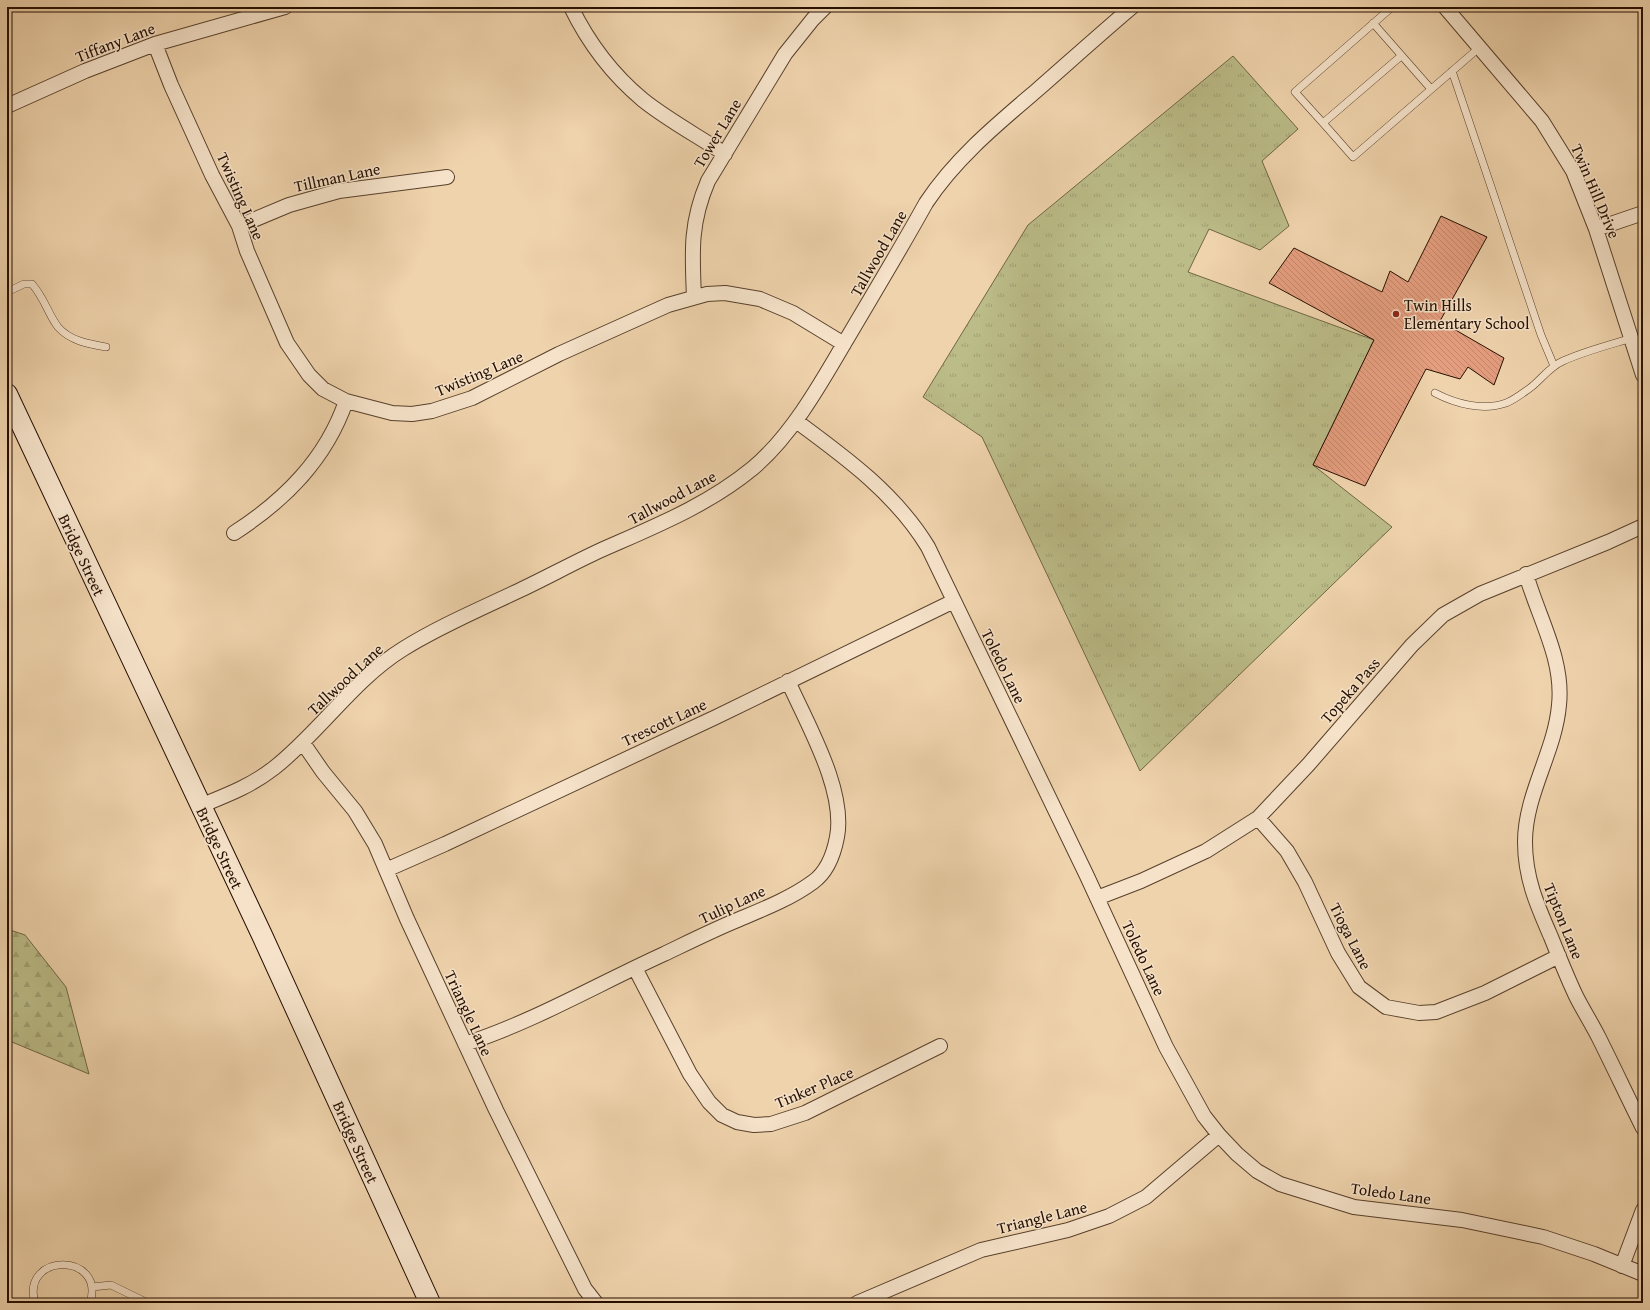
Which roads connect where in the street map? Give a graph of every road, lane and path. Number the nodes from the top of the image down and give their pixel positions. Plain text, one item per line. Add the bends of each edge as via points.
1 (285, 7) edge
2 (571, 7) edge
3 (825, 7) edge
4 (1132, 7) edge
5 (1392, 7) edge
6 (1445, 7) edge
7 (1373, 23) junction
8 (155, 44) junction
9 (1480, 47) junction
10 (1401, 56) junction
11 (1452, 71) junction
12 (1431, 89) junction
13 (7, 106) edge
14 (1323, 123) junction
15 (725, 154) junction
16 (447, 177) dead end
17 (1643, 213) edge
18 (239, 226) junction
19 (1596, 228) junction
20 (7, 292) edge
21 (694, 297) junction
22 (1632, 338) junction
23 (844, 344) junction
24 (106, 347) dead end
25 (1554, 366) junction
26 (1643, 375) edge
27 (1435, 393) dead end
28 (7, 394) edge
29 (346, 401) junction
30 (796, 421) junction
31 (1643, 526) edge
32 (234, 533) dead end
33 (1526, 574) junction
34 (954, 601) junction
35 (788, 680) junction
36 (303, 743) junction
37 (200, 806) junction
38 (1258, 818) junction
39 (386, 870) junction
40 (1097, 898) junction
41 (1559, 956) junction
42 (635, 968) junction
43 (466, 1044) junction
44 (940, 1046) dead end
45 (1643, 1128) edge
46 (1219, 1135) junction
47 (1643, 1210) edge
48 (1622, 1266) junction
49 (1643, 1274) edge
50 (92, 1287) junction
51 (35, 1303) edge
52 (90, 1303) edge
53 (148, 1303) edge
54 (430, 1303) edge
55 (596, 1303) edge
56 (857, 1303) edge

1 - 8 street, Tiffany Lane
2 - 15 street via 584,32 605,62 631,89 644,101
3 - 15 street, Tower Lane via 785,54
4 - 23 street, Tallwood Lane via 1012,111 939,183
5 - 7 lane
6 - 9 street, Twin Hill Drive
7 - 10 lane
7 - 14 lane via 1295,92
8 - 13 street, Tiffany Lane via 85,71
8 - 18 street, Twisting Lane via 212,175
9 - 11 lane
9 - 19 street, Twin Hill Drive via 1542,120 1559,146 1573,171
10 - 12 lane
10 - 14 lane
11 - 12 lane
11 - 25 lane via 1541,335
12 - 14 lane via 1353,157
15 - 21 street, Tower Lane via 700,198 696,216 692,249
16 - 18 street, Tillman Lane via 339,191 289,205
17 - 19 street
18 - 29 street, Twisting Lane via 247,251 287,343 309,375 323,389
19 - 22 street, Twin Hill Drive
20 - 24 lane via 24,284 32,284 41,295 58,327 72,338
21 - 23 street, Twisting Lane via 725,293 760,299 794,313
21 - 29 street, Twisting Lane via 668,305 604,333 472,398 432,411 392,413
22 - 25 lane
22 - 26 street, Twin Hill Drive
23 - 30 street, Tallwood Lane
25 - 27 lane via 1530,388 1507,403 1488,406 1464,404
28 - 37 main road, Bridge Street
29 - 32 street via 327,444 309,470 285,495
30 - 34 street, Toledo Lane via 874,482 903,511 928,547
30 - 36 street, Tallwood Lane via 755,466 735,482 691,509 580,560 400,650 363,681
31 - 33 street, Topeka Pass via 1573,557
33 - 38 street, Topeka Pass via 1443,614 1412,645 1308,765
33 - 41 street, Tipton Lane via 1551,646 1560,689 1556,724 1531,803 1525,842 1535,902
34 - 35 street, Trescott Lane
34 - 40 street, Toledo Lane
35 - 39 street, Trescott Lane via 716,717
35 - 42 street, Tulip Lane via 824,759 838,806 837,838 825,868 814,881 784,898
36 - 37 street, Tallwood Lane via 249,786
36 - 39 street, Triangle Lane via 366,827
37 - 54 main road, Bridge Street via 308,1034
38 - 40 street, Topeka Pass via 1206,851
38 - 41 street, Tioga Lane via 1283,847 1305,882 1338,954 1359,987 1386,1008 1419,1013 1436,1012 1490,991
39 - 43 street, Triangle Lane
40 - 46 street, Toledo Lane via 1190,1094
41 - 45 street, Tipton Lane
42 - 43 street, Tulip Lane via 535,1017
42 - 44 street, Tinker Place via 690,1074 709,1102 722,1115 737,1122 771,1124 805,1113
43 - 55 street, Triangle Lane via 566,1252 585,1289
46 - 48 street, Toledo Lane via 1257,1171 1280,1184 1354,1207 1462,1220 1543,1237
46 - 56 street, Triangle Lane via 1146,1197 1109,1216 1068,1230 981,1250
47 - 48 street
48 - 49 street, Toledo Lane
50 - 51 lane via 89,1278 79,1268 56,1264 43,1271 35,1283
50 - 52 lane
50 - 53 lane via 111,1285

